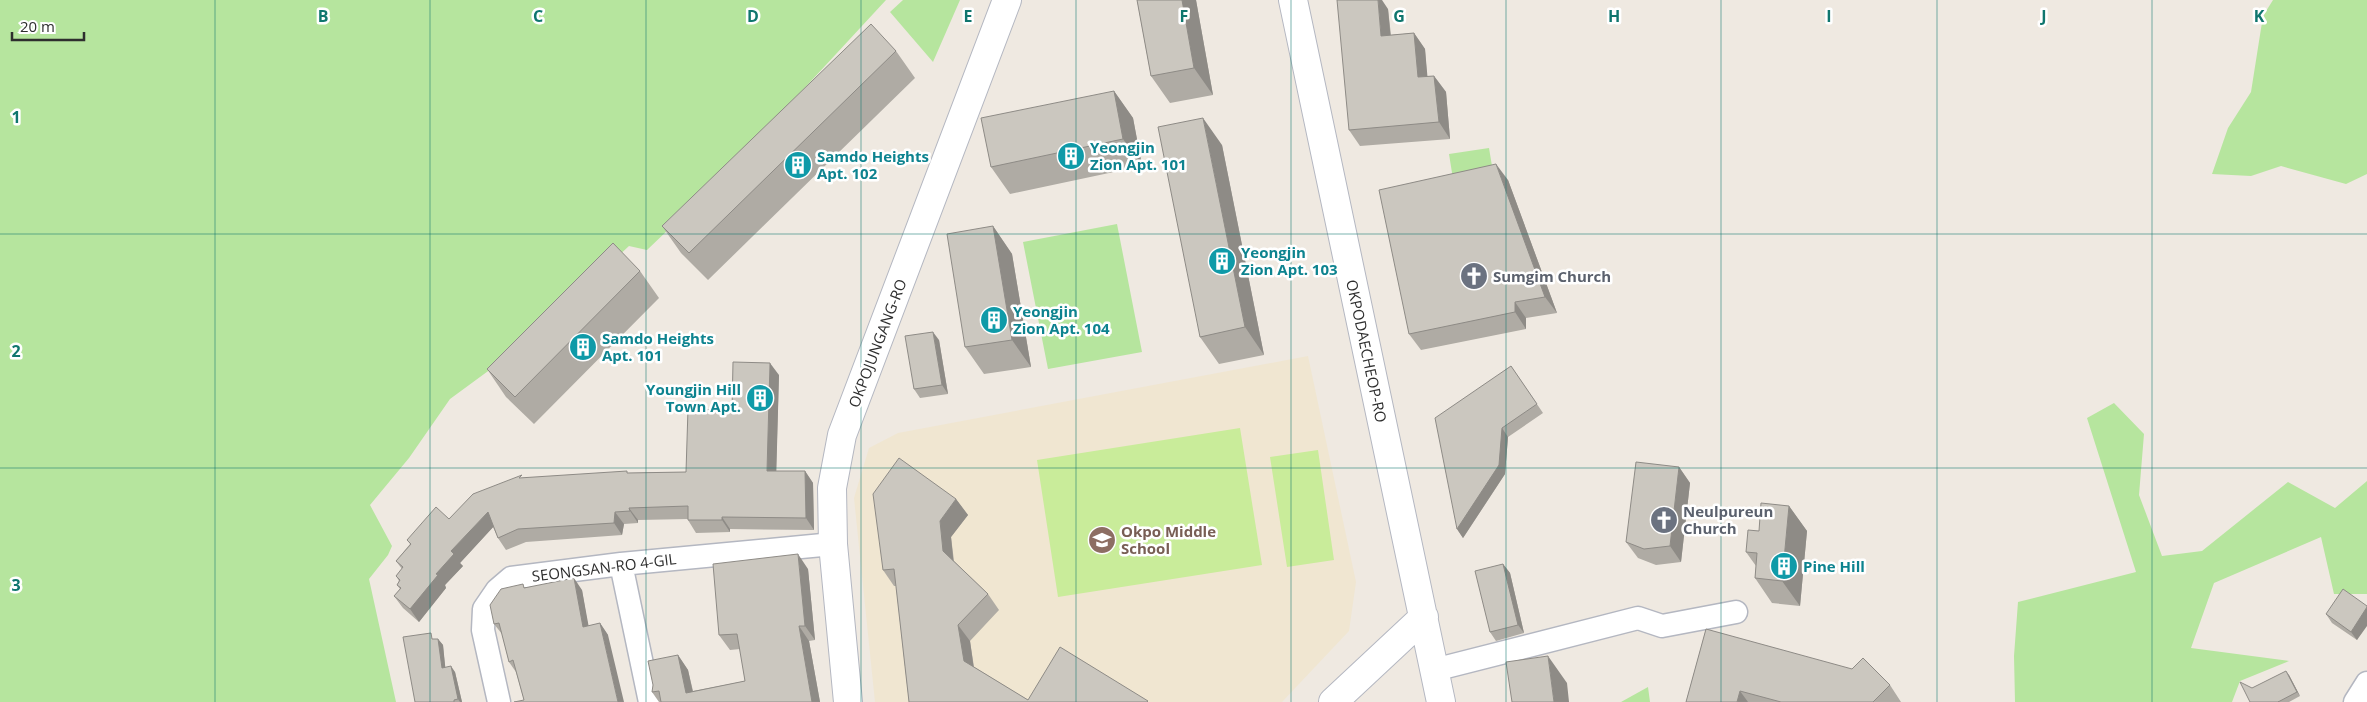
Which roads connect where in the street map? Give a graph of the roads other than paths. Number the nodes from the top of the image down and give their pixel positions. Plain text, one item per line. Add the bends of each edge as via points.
1 (1006, 0) edge
2 (1293, 0) edge
3 (833, 544) junction
4 (621, 564) junction
5 (1736, 612) dead end
6 (1424, 617) junction
7 (1434, 670) junction
8 (2367, 684) edge
9 (499, 702) edge
10 (650, 702) edge
11 (848, 702) edge
12 (1333, 702) edge
13 (1441, 702) edge
14 (2355, 702) edge

1 - 3 street, OKPOJUNGANG-RO via 842,435 832,488
2 - 6 street, OKPODAECHEOP-RO
3 - 4 street, SEONGSAN-RO 4-GIL
3 - 11 street, OKPOJUNGANG-RO
4 - 9 street, SEONGSAN-RO 4-GIL via 511,578 497,590 484,608 483,630
4 - 10 street
5 - 7 street via 1662,626 1638,618
6 - 7 street, OKPODAECHEOP-RO
6 - 12 street
7 - 13 street, OKPODAECHEOP-RO
8 - 14 street

